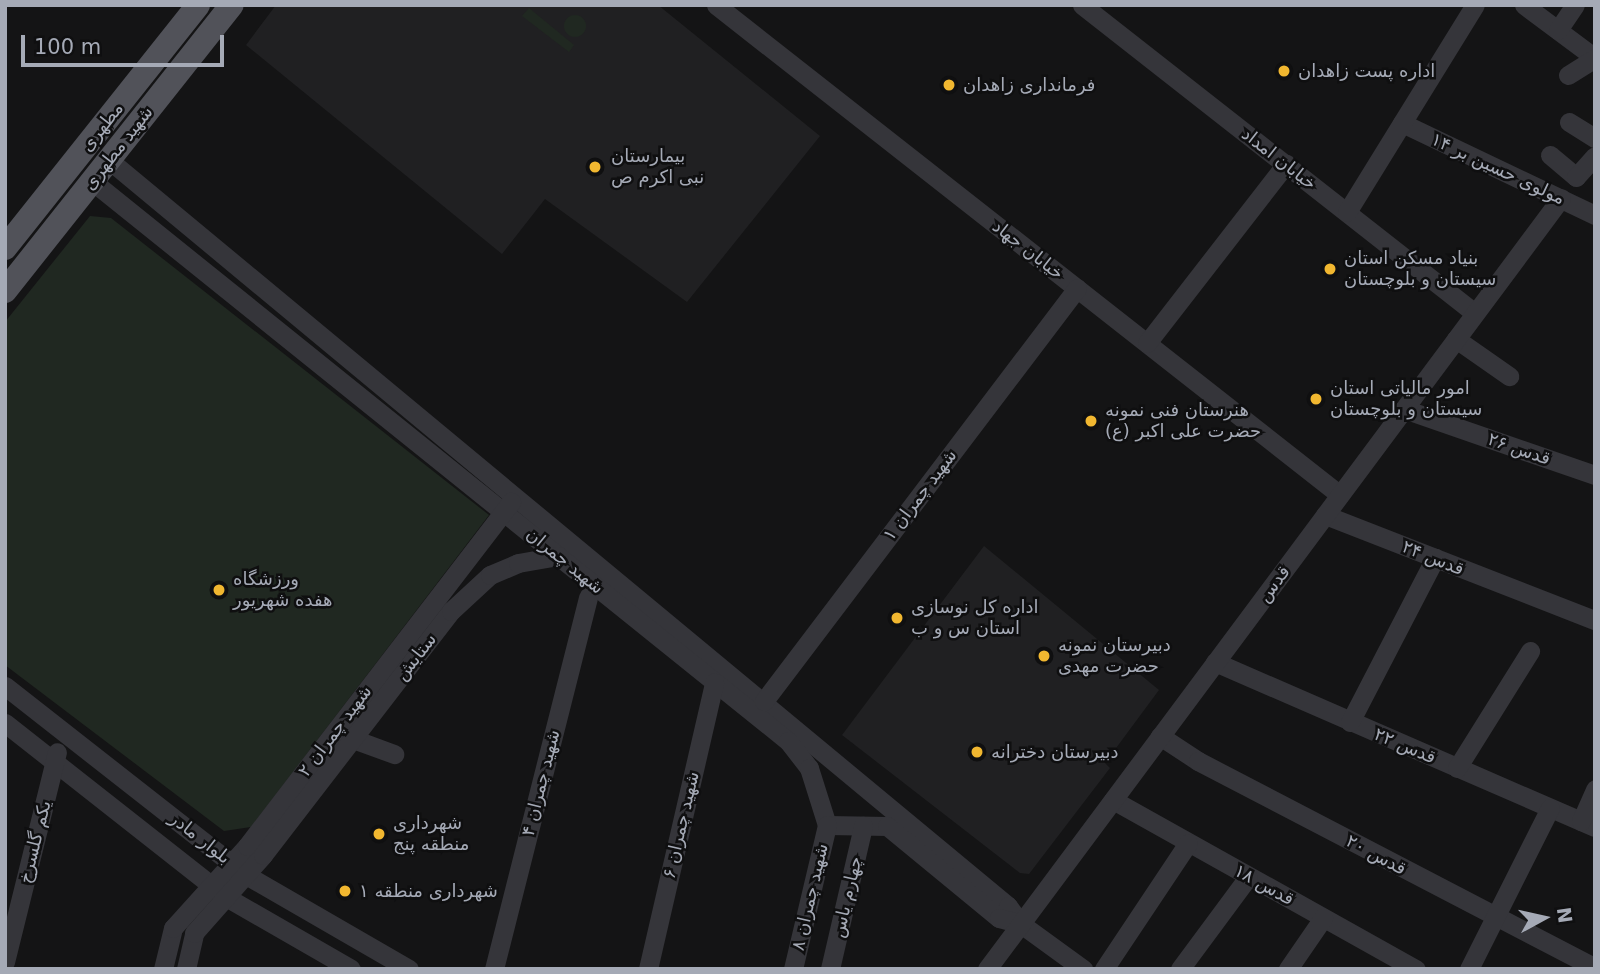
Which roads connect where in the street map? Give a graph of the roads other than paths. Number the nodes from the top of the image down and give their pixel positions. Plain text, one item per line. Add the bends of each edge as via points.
1 (198, 5) edge
2 (232, 5) edge
3 (716, 5) edge
4 (1082, 5) edge
5 (1475, 5) edge
6 (1524, 5) edge
7 (1575, 5) edge
8 (1558, 30) junction
9 (1595, 58) edge
10 (1568, 75) dead end
11 (1569, 122) dead end
12 (1402, 123) junction
13 (1595, 138) edge
14 (1550, 155) dead end
15 (1595, 156) edge
16 (109, 160) junction
17 (1286, 164) junction
18 (92, 181) junction
19 (1561, 198) junction
20 (1347, 212) junction
21 (1595, 215) edge
22 (5, 248) edge
23 (1077, 288) junction
24 (5, 291) edge
25 (1475, 313) junction
26 (1456, 339) junction
27 (1147, 343) junction
28 (1510, 376) dead end
29 (1404, 409) junction
30 (1595, 475) edge
31 (1340, 495) junction
32 (509, 504) junction
33 (1325, 515) junction
34 (558, 556) junction
35 (1435, 558) junction
36 (587, 597) dead end
37 (1595, 620) edge
38 (1530, 651) dead end
39 (1215, 662) junction
40 (714, 682) junction
41 (5, 686) edge
42 (764, 701) junction
43 (1350, 722) junction
44 (5, 723) edge
45 (62, 730) junction
46 (1160, 736) junction
47 (353, 739) junction
48 (394, 754) dead end
49 (54, 762) junction
50 (1457, 768) junction
51 (1595, 789) edge
52 (1113, 800) junction
53 (1550, 808) junction
54 (1588, 824) edge
55 (827, 825) junction
56 (863, 825) junction
57 (1188, 843) junction
58 (239, 869) junction
59 (1248, 877) junction
60 (219, 891) junction
61 (1323, 918) junction
62 (1495, 918) junction
63 (1021, 924) junction
64 (5, 962) edge
65 (1414, 968) edge
66 (1595, 968) edge
67 (163, 969) edge
68 (186, 969) edge
69 (351, 969) edge
70 (409, 969) edge
71 (494, 969) edge
72 (648, 969) edge
73 (793, 969) edge
74 (830, 969) edge
75 (987, 969) edge
76 (1083, 969) edge
77 (1104, 969) edge
78 (1180, 969) edge
79 (1288, 969) edge
80 (1469, 969) edge

1 - 22 main road, مطهری
2 - 16 main road, شهید مطهری
3 - 23 street, خیابان جهاد
4 - 17 street, خیابان امداد
5 - 12 street
6 - 8 street
7 - 8 street
8 - 9 street
9 - 10 street
11 - 13 street
12 - 19 street, مولوی حسین بر ۱۴
12 - 20 street
14 - 15 street via 1576,177
16 - 18 main road, شهید مطهری
16 - 32 street, شهید چمران
17 - 20 street, خیابان امداد
17 - 27 street
18 - 24 main road, شهید مطهری
18 - 32 street, شهید چمران
19 - 21 street, مولوی حسین بر ۱۴
19 - 25 street, قدس
20 - 25 street, خیابان امداد
23 - 27 street, خیابان جهاد
23 - 42 street, شهید چمران ۱
25 - 26 street, قدس
26 - 28 street
26 - 29 street, قدس
27 - 31 street, خیابان جهاد
29 - 30 street, قدس ۲۶
29 - 31 street, قدس
31 - 33 street, قدس
32 - 34 street, شهید چمران
32 - 42 street, شهید چمران
32 - 58 street, شهید چمران ۲
33 - 35 street, قدس ۲۴
33 - 39 street, قدس
34 - 40 street, شهید چمران
34 - 47 street, ستایش via 518,563 489,575 451,611
35 - 37 street, قدس ۲۴
35 - 43 street
36 - 71 street, شهید چمران ۴
38 - 50 street
39 - 43 street, قدس ۲۲
39 - 46 street, قدس
40 - 55 street, شهید چمران via 788,741 808,768
40 - 72 street, شهید چمران ۶
41 - 45 street, بلوار مادر
42 - 63 street, شهید چمران via 1008,906
43 - 50 street, قدس ۲۲
44 - 49 street, بلوار مادر
45 - 49 street, یکم گلسرخ
45 - 58 street, بلوار مادر
46 - 52 street, قدس
46 - 62 street, قدس ۲۰ via 1198,761
47 - 48 street
47 - 58 street, ستایش
49 - 60 street, بلوار مادر
49 - 64 street, یکم گلسرخ
50 - 53 street, قدس ۲۲
51 - 54 street
52 - 57 street, قدس ۱۸
52 - 63 street, قدس
53 - 54 street, قدس ۲۲
53 - 62 street
55 - 56 street, شهید چمران
55 - 73 street, شهید چمران ۸
56 - 63 street, شهید چمران via 887,826 999,918
56 - 74 street, چهارم یاس
57 - 59 street, قدس ۱۸
57 - 77 street
58 - 60 street, ستایش
58 - 70 street, بلوار مادر
59 - 61 street, قدس ۱۸
59 - 78 street
60 - 67 street via 173,928
60 - 68 street, ستایش via 194,933
60 - 69 street, بلوار مادر
61 - 65 street, قدس ۱۸
61 - 79 street
62 - 66 street, قدس ۲۰
62 - 80 street
63 - 75 street, قدس
63 - 76 street, شهید چمران

